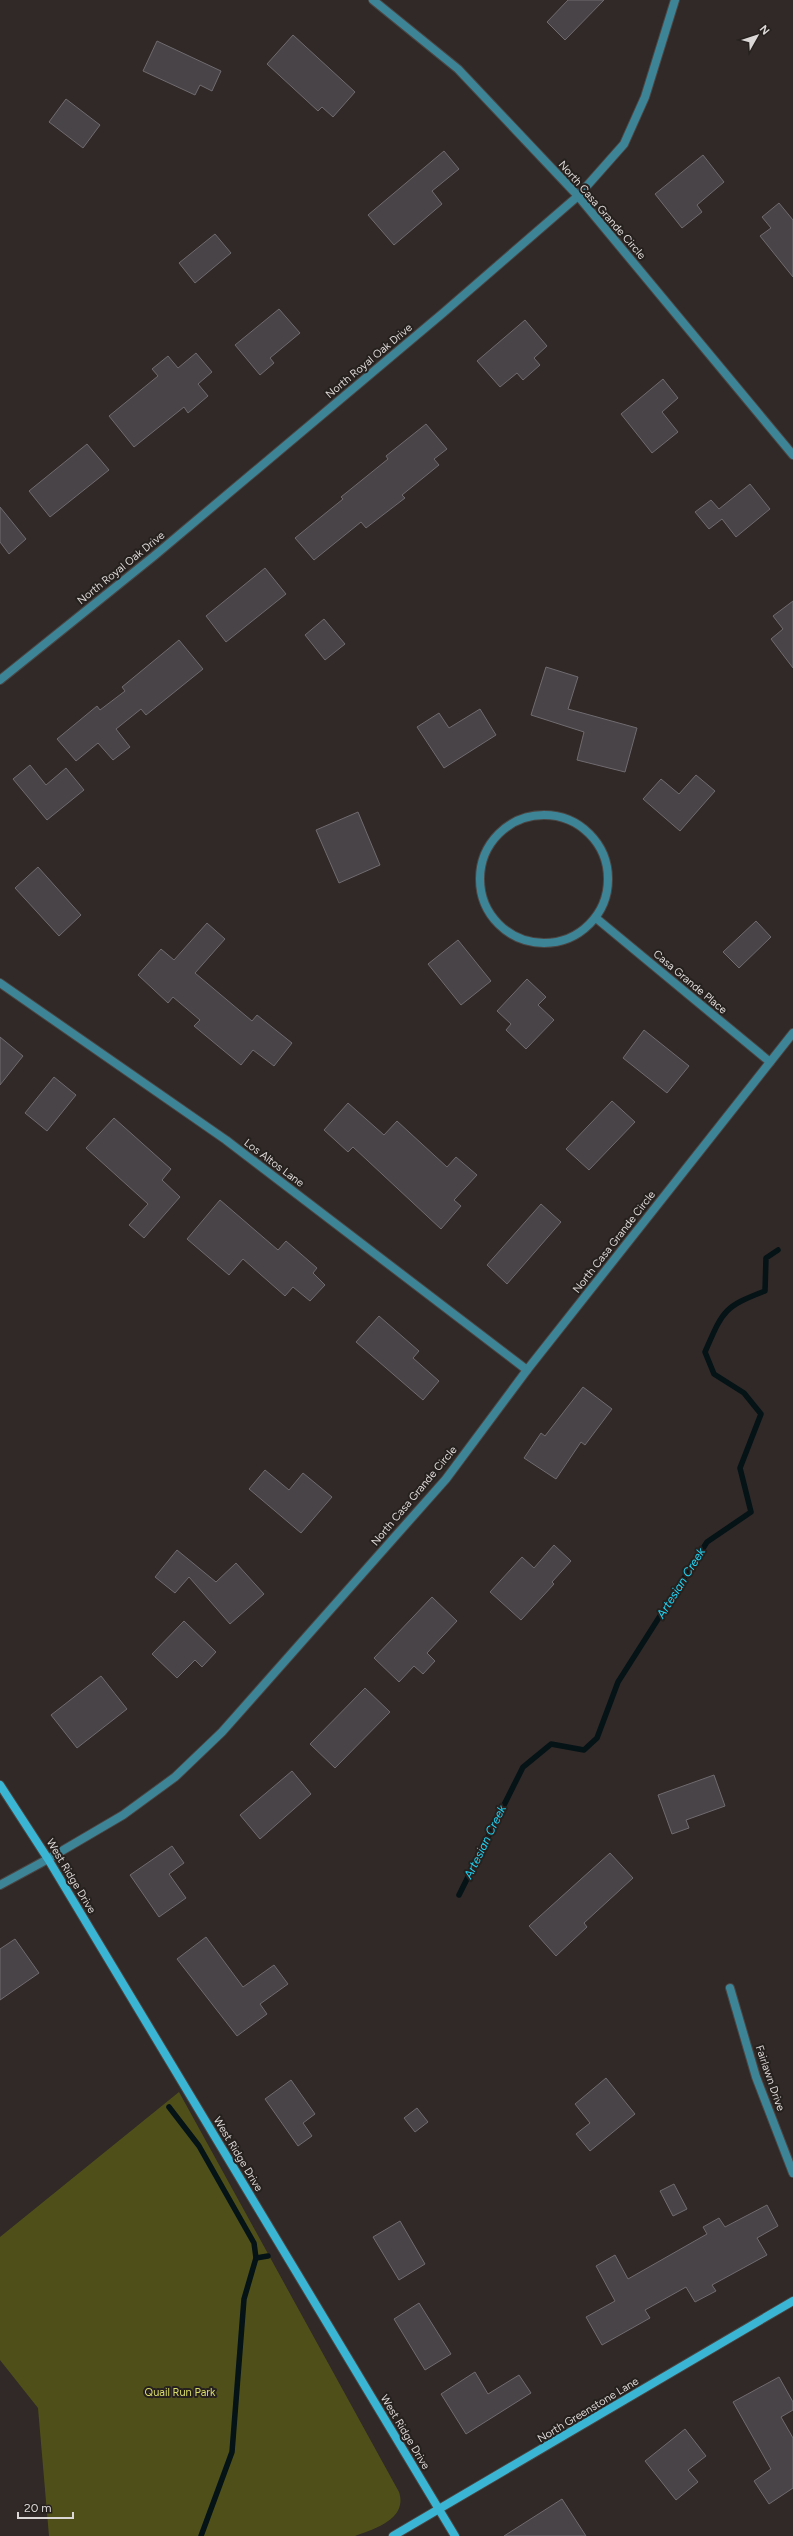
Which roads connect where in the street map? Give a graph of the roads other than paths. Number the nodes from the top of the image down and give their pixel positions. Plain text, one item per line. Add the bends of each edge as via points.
1 (373, 0) edge
2 (675, 0) edge
3 (578, 196) junction
4 (793, 456) edge
5 (0, 680) edge
6 (596, 918) junction
7 (0, 983) edge
8 (793, 1033) edge
9 (770, 1062) junction
10 (527, 1370) junction
11 (0, 1785) edge
12 (48, 1859) junction
13 (0, 1885) edge
14 (730, 1988) dead end
15 (793, 2174) edge
16 (793, 2301) edge
17 (440, 2510) junction
18 (393, 2536) edge
19 (455, 2536) edge

1 - 3 street, North Casa Grande Circle via 458,69
2 - 3 street, North Royal Oak Drive via 645,97 624,144
3 - 4 street, North Casa Grande Circle
3 - 5 street, North Royal Oak Drive via 160,551
6 - 6 street via 579,933 559,942 537,943 516,937 498,923 485,905 480,883 482,861 492,841 506,827 524,818 545,814 565,818 583,827 597,842 606,860 609,881 605,901
6 - 9 street, Casa Grande Place
7 - 10 street, Los Altos Lane via 226,1140
8 - 9 street, North Casa Grande Circle
9 - 10 street, North Casa Grande Circle
10 - 12 street, North Casa Grande Circle via 446,1479 222,1732 175,1777 122,1815
11 - 12 street, West Ridge Drive
12 - 13 street, North Casa Grande Circle
12 - 17 street, West Ridge Drive
14 - 15 street, Fairlawn Drive via 756,2076
16 - 17 street, North Greenstone Lane
17 - 18 street, North Greenstone Lane
17 - 19 street, West Ridge Drive

